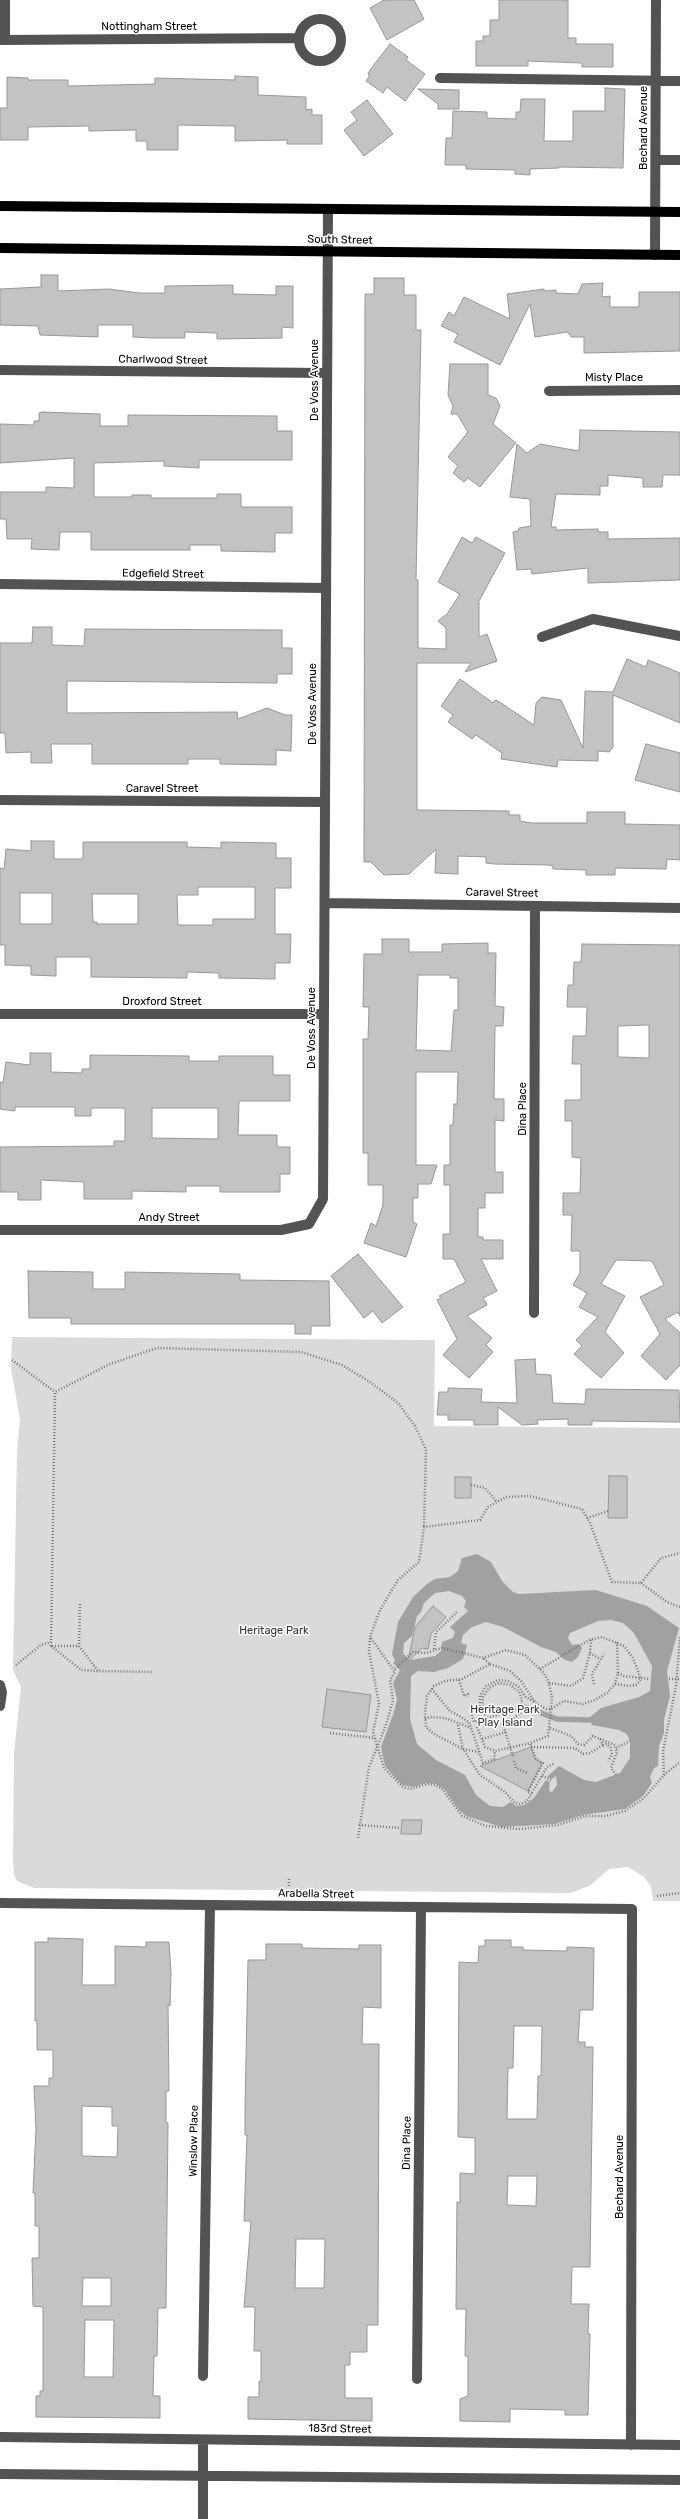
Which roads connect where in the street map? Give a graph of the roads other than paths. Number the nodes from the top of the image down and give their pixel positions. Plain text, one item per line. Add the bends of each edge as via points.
1 (5, 0) edge
2 (656, 0) edge
3 (298, 38) junction
4 (2, 40) edge
5 (440, 78) dead end
6 (656, 80) junction
7 (680, 81) edge
8 (656, 160) junction
9 (680, 160) edge
10 (0, 206) edge
11 (328, 209) junction
12 (656, 212) junction
13 (680, 212) edge
14 (0, 248) edge
15 (327, 252) junction
16 (655, 255) junction
17 (680, 256) edge
18 (0, 370) edge
19 (327, 374) junction
20 (549, 390) dead end
21 (680, 390) edge
22 (0, 584) edge
23 (326, 588) junction
24 (680, 636) edge
25 (542, 637) dead end
26 (0, 800) edge
27 (325, 802) junction
28 (325, 903) junction
29 (535, 906) junction
30 (680, 908) edge
31 (0, 1014) edge
32 (324, 1014) junction
33 (323, 1199) joint
34 (0, 1230) edge
35 (534, 1313) dead end
36 (0, 1685) edge
37 (0, 1706) edge
38 (0, 1903) edge
39 (210, 1905) junction
40 (421, 1907) junction
41 (632, 1909) joint
42 (203, 2376) dead end
43 (416, 2379) dead end
44 (0, 2437) edge
45 (204, 2440) junction
46 (631, 2445) junction
47 (680, 2445) edge
48 (0, 2474) edge
49 (203, 2477) junction
50 (680, 2480) edge
51 (203, 2519) edge

1 - 4 street
2 - 6 street, Bechard Avenue
3 - 3 street via 303,54 318,61 334,56 341,42 336,26 322,19 313,19 306,24
3 - 4 street, Nottingham Street
5 - 6 street
6 - 7 street
6 - 8 street, Bechard Avenue
8 - 9 street
8 - 12 street, Bechard Avenue
10 - 11 main road
11 - 12 main road
11 - 15 street, De Voss Avenue
12 - 13 main road
12 - 16 street, Bechard Avenue
14 - 15 main road, South Street
15 - 16 main road, South Street
15 - 19 street, De Voss Avenue
16 - 17 main road, South Street
18 - 19 street, Charlwood Street
19 - 23 street, De Voss Avenue
20 - 21 street, Misty Place
22 - 23 street, Edgefield Street
23 - 27 street, De Voss Avenue
24 - 25 street via 593,619
26 - 27 street, Caravel Street
27 - 28 street, De Voss Avenue
28 - 29 street, Caravel Street
28 - 32 street, De Voss Avenue
29 - 30 street, Caravel Street
29 - 35 street, Dina Place
31 - 32 street, Droxford Street
32 - 33 street, De Voss Avenue
33 - 34 street, Andy Street via 309,1224 280,1230
36 - 37 street
38 - 39 street, Arabella Street
39 - 40 street, Arabella Street
39 - 42 street, Winslow Place
40 - 41 street, Arabella Street
40 - 43 street, Dina Place
41 - 46 street, Bechard Avenue
44 - 45 street, 183rd Street
45 - 46 street, 183rd Street
45 - 49 street
46 - 47 street, 183rd Street
48 - 49 street
49 - 50 street
49 - 51 street

